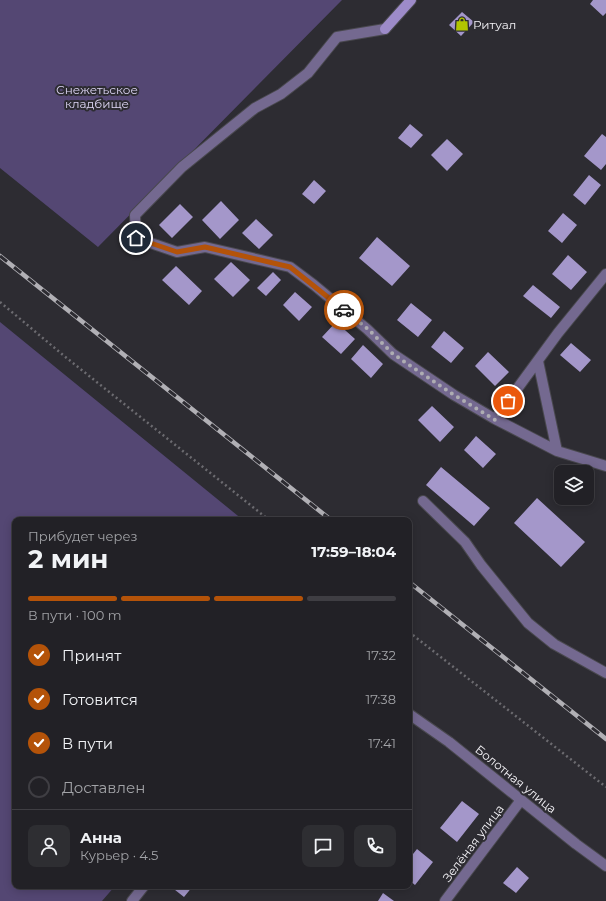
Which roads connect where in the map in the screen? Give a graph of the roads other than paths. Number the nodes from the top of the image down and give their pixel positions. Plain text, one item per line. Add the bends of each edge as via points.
1 (411, 0) edge
2 (606, 274) edge
3 (538, 361) junction
4 (495, 420) junction
5 (557, 451) junction
6 (606, 466) edge
7 (423, 501) dead end
8 (606, 674) edge
9 (412, 716) edge
10 (521, 800) junction
11 (606, 866) edge
12 (142, 889) edge
13 (132, 901) edge
14 (445, 901) edge

1 - 4 street via 385,29 337,37 308,73 256,108 182,167 135,215 136,238 177,252 205,247 290,267 368,329 393,354
2 - 3 street
3 - 4 street
3 - 5 street
4 - 5 street
5 - 6 street
7 - 8 street via 465,542 528,623 554,644
9 - 10 street, Болотная улица via 449,742
10 - 11 street, Болотная улица
10 - 14 street, Зелёная улица
12 - 13 street

